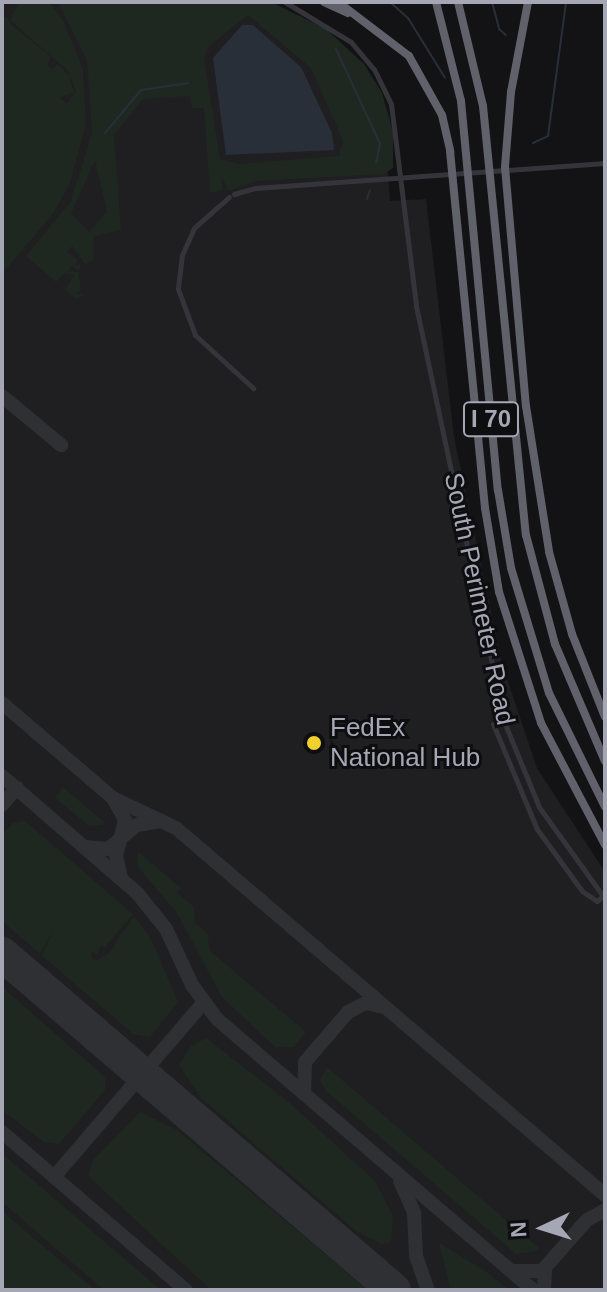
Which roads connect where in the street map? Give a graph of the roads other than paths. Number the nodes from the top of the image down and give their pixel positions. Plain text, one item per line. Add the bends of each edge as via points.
1 (285, 2) edge
2 (324, 2) edge
3 (338, 2) edge
4 (436, 2) edge
5 (458, 2) edge
6 (531, 2) edge
7 (363, 19) junction
8 (605, 163) edge
9 (403, 180) junction
10 (253, 388) dead end
11 (605, 717) edge
12 (493, 724) dead end
13 (605, 761) edge
14 (605, 807) edge
15 (605, 845) edge
16 (604, 898) edge

1 - 9 street, South Perimeter Road via 335,30 374,69 394,111
2 - 7 highway
3 - 7 highway
4 - 14 highway, I 70 via 461,101 498,490 511,568 549,693
5 - 13 highway, I 70 via 483,106 528,546 560,660
6 - 11 highway via 508,113 505,182 531,455 563,606
7 - 15 highway via 413,62 445,124 484,500 499,592 535,710
8 - 9 street
9 - 10 street via 255,188 232,196 194,228 182,255 178,289 195,335
9 - 16 street, South Perimeter Road via 416,306 505,724 545,816
12 - 16 street via 537,829 582,891 597,901

